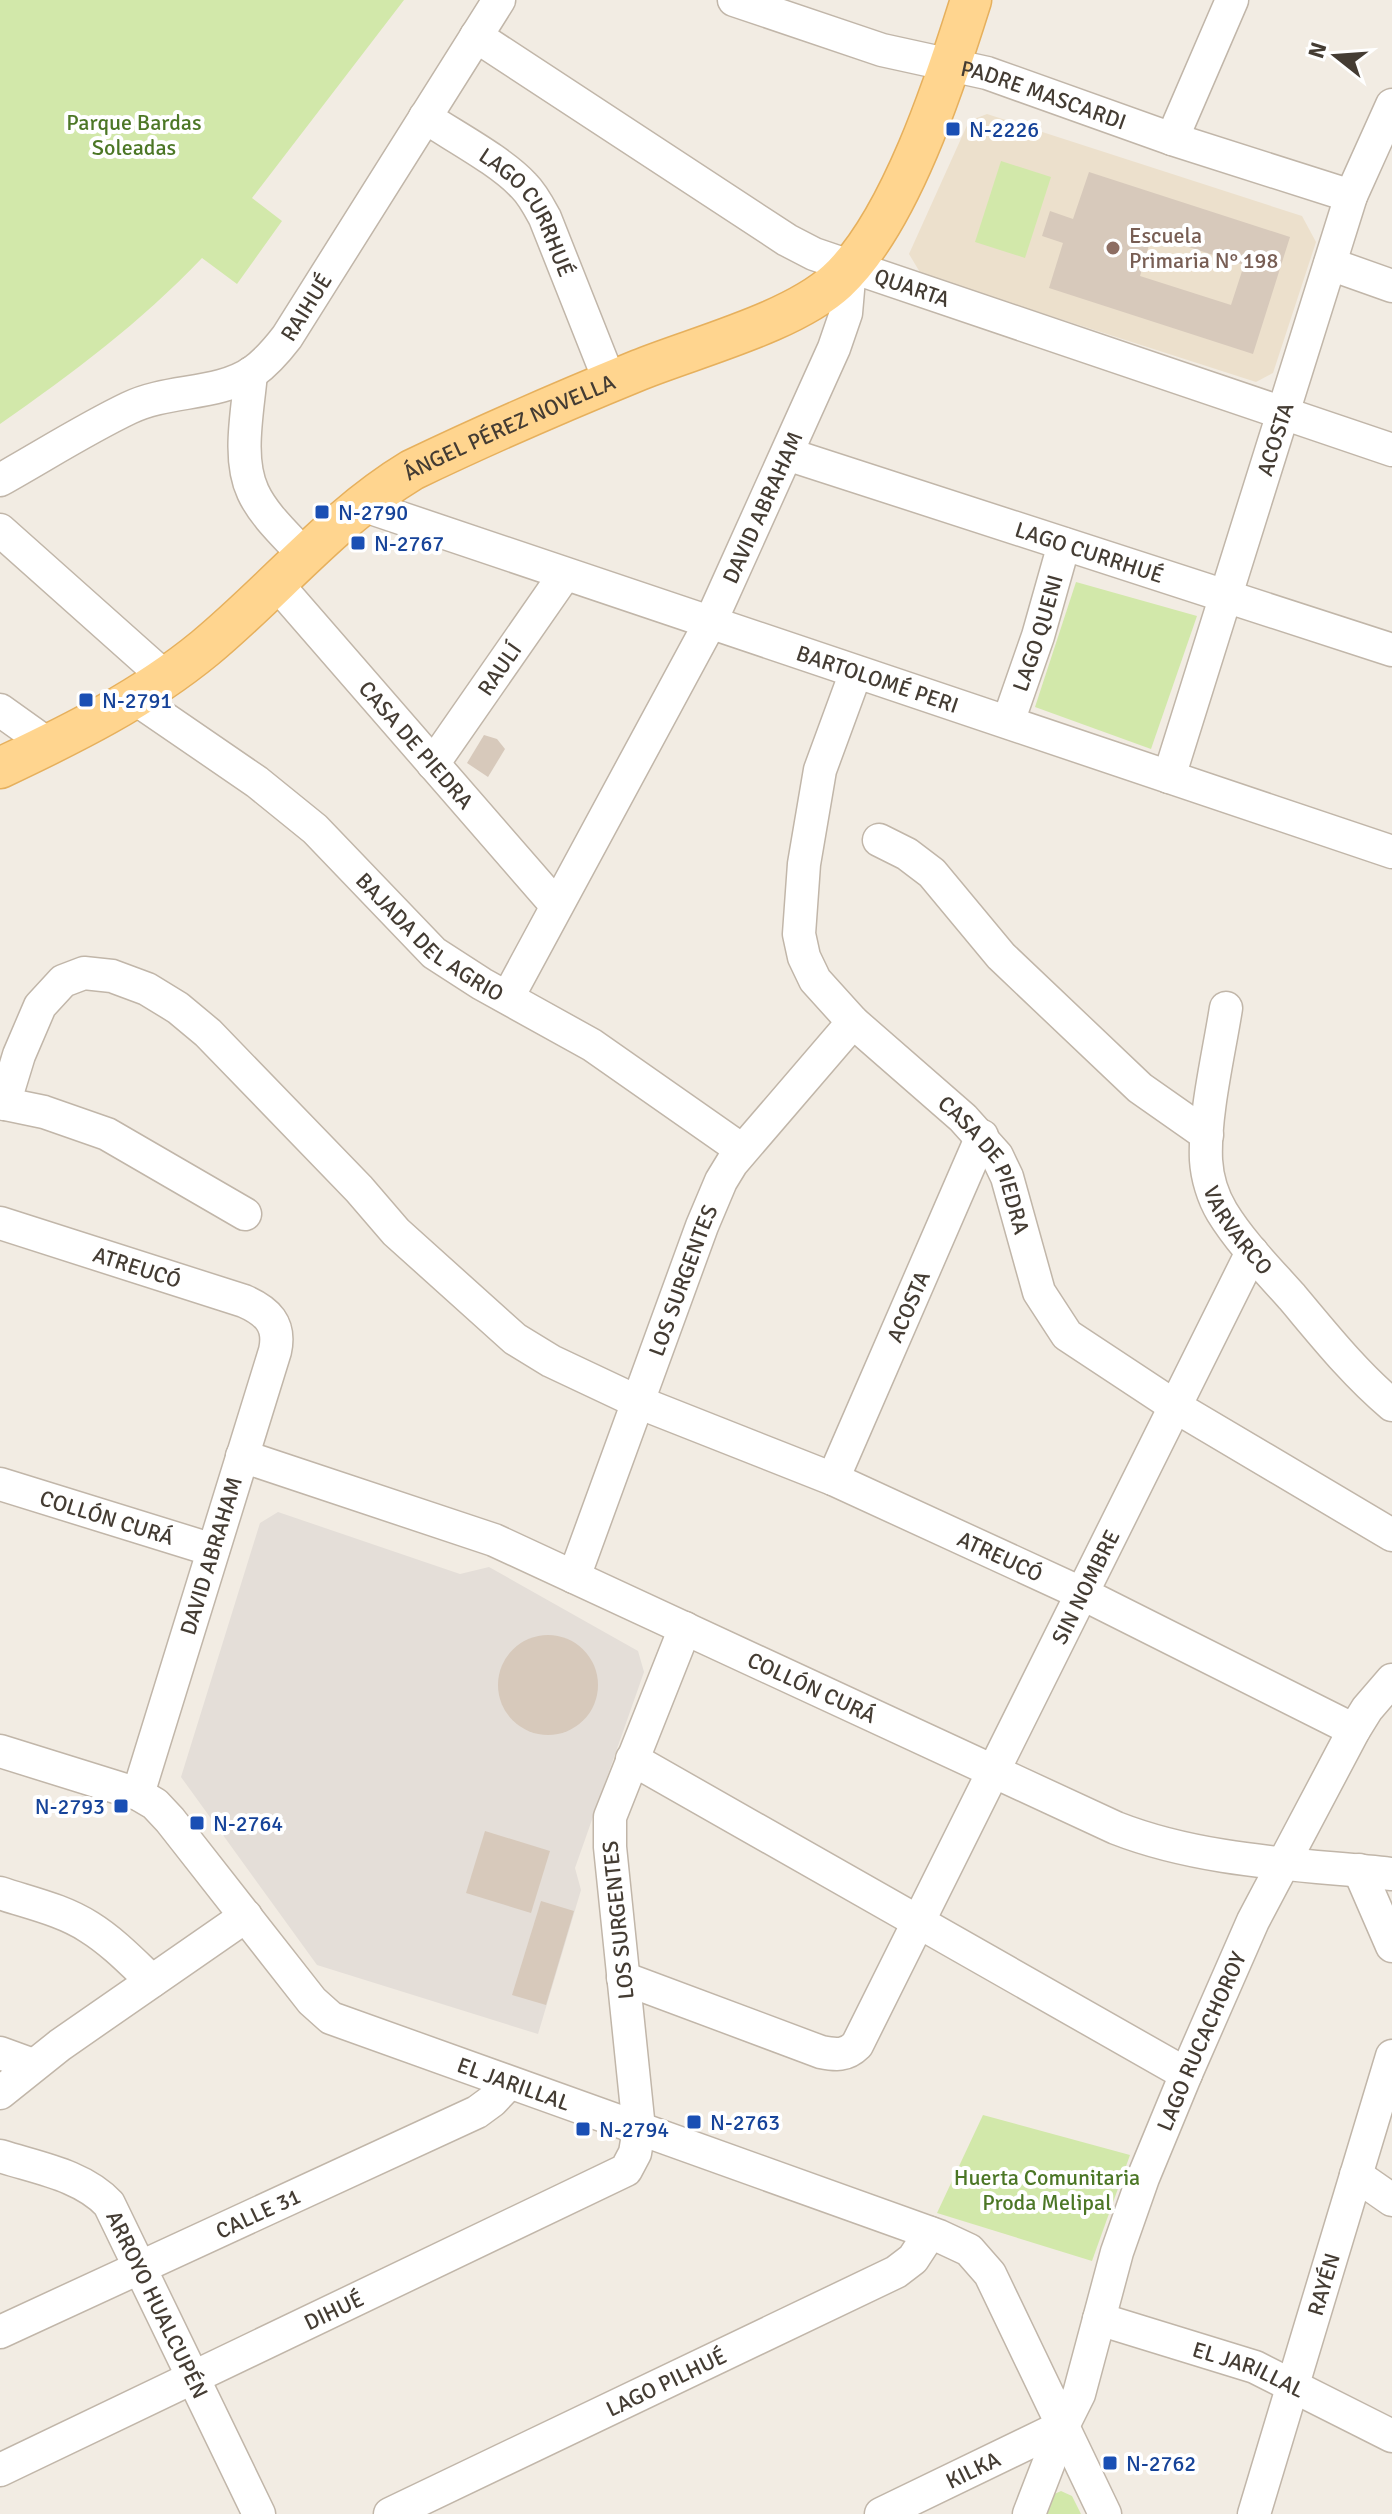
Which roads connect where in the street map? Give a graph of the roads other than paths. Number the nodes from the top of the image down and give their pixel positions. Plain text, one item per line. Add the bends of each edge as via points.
1 (499, 0) edge
2 (734, 0) edge
3 (971, 0) edge
4 (986, 0) edge
5 (1232, 0) edge
6 (476, 36) junction
7 (951, 64) junction
8 (1392, 105) edge
9 (425, 117) junction
10 (1172, 139) junction
11 (1351, 196) junction
12 (1330, 264) junction
13 (850, 267) junction
14 (1392, 286) edge
15 (251, 373) junction
16 (610, 382) junction
17 (1282, 413) junction
18 (1392, 450) edge
19 (787, 454) junction
20 (0, 480) edge
21 (362, 505) junction
22 (0, 530) edge
23 (1064, 544) junction
24 (305, 556) junction
25 (565, 574) junction
26 (276, 583) junction
27 (1226, 596) junction
28 (710, 623) junction
29 (1392, 650) edge
30 (856, 672) junction
31 (151, 688) junction
32 (0, 710) edge
33 (1008, 722) junction
34 (49, 745) junction
35 (433, 764) junction
36 (0, 768) edge
37 (1169, 777) junction
38 (879, 840) dead end
39 (1392, 852) edge
40 (556, 905) junction
41 (508, 997) junction
42 (1226, 1008) dead end
43 (853, 1022) junction
44 (2, 1104) edge
45 (1207, 1135) junction
46 (982, 1136) junction
47 (742, 1150) junction
48 (245, 1214) dead end
49 (0, 1223) edge
50 (1252, 1252) junction
51 (271, 1319) joint
52 (638, 1402) junction
53 (1392, 1405) edge
54 (1176, 1407) junction
55 (242, 1456) junction
56 (833, 1479) junction
57 (0, 1484) edge
58 (1392, 1535) edge
59 (213, 1550) junction
60 (574, 1577) junction
61 (1083, 1594) junction
62 (685, 1628) junction
63 (1392, 1680) edge
64 (1354, 1730) junction
65 (0, 1751) edge
66 (632, 1759) junction
67 (995, 1771) junction
68 (138, 1794) junction
69 (1283, 1863) junction
70 (1359, 1870) junction
71 (1392, 1874) edge
72 (0, 1893) edge
73 (246, 1916) junction
74 (920, 1923) junction
75 (1392, 1946) edge
76 (623, 1978) junction
77 (152, 1981) junction
78 (0, 2053) edge
79 (1392, 2056) edge
80 (33, 2065) junction
81 (1186, 2074) junction
82 (509, 2083) junction
83 (0, 2093) edge
84 (639, 2129) junction
85 (0, 2156) edge
86 (1356, 2175) junction
87 (1392, 2200) edge
88 (930, 2233) junction
89 (141, 2266) junction
90 (1099, 2319) junction
91 (0, 2332) edge
92 (194, 2378) junction
93 (1293, 2384) junction
94 (1063, 2426) junction
95 (1392, 2436) edge
96 (0, 2470) edge
97 (259, 2514) edge
98 (390, 2514) edge
99 (881, 2514) edge
100 (1029, 2514) edge
101 (1105, 2514) edge
102 (1254, 2514) edge

1 - 6 street, RAIHUÉ
2 - 7 street, PADRE MASCARDI via 882,50
3 - 7 main road
4 - 7 street
5 - 10 street
6 - 9 street, RAIHUÉ
6 - 13 street, QUARTA via 787,240
7 - 10 street, PADRE MASCARDI
7 - 13 main road via 886,215
8 - 11 street, ACOSTA
9 - 15 street, RAIHUÉ via 287,337
9 - 16 street, LAGO CURRHUÉ via 508,173 535,200
10 - 11 street, PADRE MASCARDI
11 - 12 street, ACOSTA
12 - 14 street
12 - 17 street, ACOSTA
13 - 16 main road, ÁNGEL PÉREZ NOVELLA via 824,293 783,315
13 - 17 street, QUARTA
13 - 19 street, DAVID ABRAHAM via 841,330
15 - 20 street, RAIHUÉ via 136,405
15 - 24 street via 249,481 262,507
16 - 21 main road, ÁNGEL PÉREZ NOVELLA via 412,470
17 - 18 street, QUARTA
17 - 27 street, ACOSTA
19 - 23 street, LAGO CURRHUÉ
19 - 28 street, DAVID ABRAHAM
21 - 24 main road, ÁNGEL PÉREZ NOVELLA
21 - 25 street, BARTOLOMÉ PERI
22 - 31 street, BAJADA DEL AGRIO
23 - 27 street, LAGO CURRHUÉ
23 - 33 street, LAGO QUENI
24 - 26 main road, ÁNGEL PÉREZ NOVELLA
25 - 28 street, BARTOLOMÉ PERI
25 - 35 street, RAULÍ
26 - 31 main road, ÁNGEL PÉREZ NOVELLA
26 - 35 street, CASA DE PIEDRA
27 - 29 street, LAGO CURRHUÉ
27 - 37 street, ACOSTA
28 - 30 street, BARTOLOMÉ PERI
28 - 40 street, DAVID ABRAHAM
30 - 33 street, BARTOLOMÉ PERI
30 - 43 street, CASA DE PIEDRA via 820,770 799,909 804,957 815,980
31 - 34 main road, ÁNGEL PÉREZ NOVELLA
31 - 41 street, BAJADA DEL AGRIO via 315,829 434,953
32 - 34 street
33 - 37 street, BARTOLOMÉ PERI
34 - 36 main road, ÁNGEL PÉREZ NOVELLA
35 - 40 street, CASA DE PIEDRA
37 - 39 street, BARTOLOMÉ PERI
38 - 45 street via 932,873 1001,956 1140,1088
40 - 41 street, DAVID ABRAHAM
41 - 47 street, BAJADA DEL AGRIO via 592,1045
42 - 45 street, VARVARCO
43 - 46 street, CASA DE PIEDRA
43 - 47 street, LOS SURGENTES
44 - 48 street via 107,1134
44 - 52 street, ATREUCÓ via 40,1006 63,981 84,973 147,989 208,1033 396,1232 515,1339
45 - 50 street, VARVARCO via 1210,1186 1220,1210
46 - 54 street, CASA DE PIEDRA via 1007,1177 1039,1292 1052,1315 1067,1335
46 - 56 street, ACOSTA
47 - 52 street, LOS SURGENTES via 711,1201
49 - 51 street, ATREUCÓ via 244,1301
50 - 53 street, VARVARCO
50 - 54 street, SIN NOMBRE
51 - 55 street, DAVID ABRAHAM via 277,1341
52 - 56 street, ATREUCÓ
52 - 60 street, LOS SURGENTES
54 - 58 street, CASA DE PIEDRA
54 - 61 street, SIN NOMBRE
55 - 59 street, DAVID ABRAHAM
55 - 60 street, COLLÓN CURÁ via 462,1527
56 - 61 street, ATREUCÓ
57 - 59 street, COLLÓN CURÁ
59 - 68 street, DAVID ABRAHAM
60 - 62 street, COLLÓN CURÁ
61 - 64 street, ATREUCÓ
61 - 67 street, SIN NOMBRE
62 - 66 street, LOS SURGENTES
62 - 67 street, COLLÓN CURÁ
63 - 64 street, LAGO RUCACHOROY
64 - 69 street, LAGO RUCACHOROY
65 - 68 street, EL JARILLAL
66 - 74 street
66 - 76 street, LOS SURGENTES via 612,1809 609,1832
67 - 69 street, COLLÓN CURÁ via 1157,1843
67 - 74 street, SIN NOMBRE
68 - 73 street, EL JARILLAL via 163,1811
69 - 70 street, COLLÓN CURÁ
69 - 81 street, LAGO RUCACHOROY
70 - 71 street, COLLÓN CURÁ
70 - 75 street
72 - 77 street via 87,1925
73 - 77 street
73 - 82 street, EL JARILLAL via 331,2018
74 - 76 street, SIN NOMBRE via 857,2045 839,2055
74 - 81 street
76 - 84 street, LOS SURGENTES
77 - 80 street
78 - 80 street
79 - 86 street, RAYÉN
80 - 83 street
81 - 90 street, LAGO RUCACHOROY via 1129,2216
82 - 84 street, EL JARILLAL
82 - 89 street, CALLE 31 via 477,2112
84 - 88 street, EL JARILLAL
84 - 92 street, DIHUÉ via 631,2162 618,2175
85 - 89 street, ARROYO HUALCUPÉN via 99,2193
86 - 87 street
86 - 93 street, RAYÉN
88 - 94 street, EL JARILLAL via 969,2250 990,2274
88 - 98 street, LAGO PILHUÉ via 913,2259 896,2272
89 - 91 street, CALLE 31
89 - 92 street, ARROYO HUALCUPÉN
90 - 93 street, EL JARILLAL via 1237,2361
90 - 94 street, LAGO RUCACHOROY via 1085,2376
92 - 96 street, DIHUÉ
92 - 97 street, ARROYO HUALCUPÉN
93 - 95 street, EL JARILLAL
93 - 102 street, RAYÉN
94 - 99 street, KILKA
94 - 100 street, LAGO RUCACHOROY
94 - 101 street, EL JARILLAL

